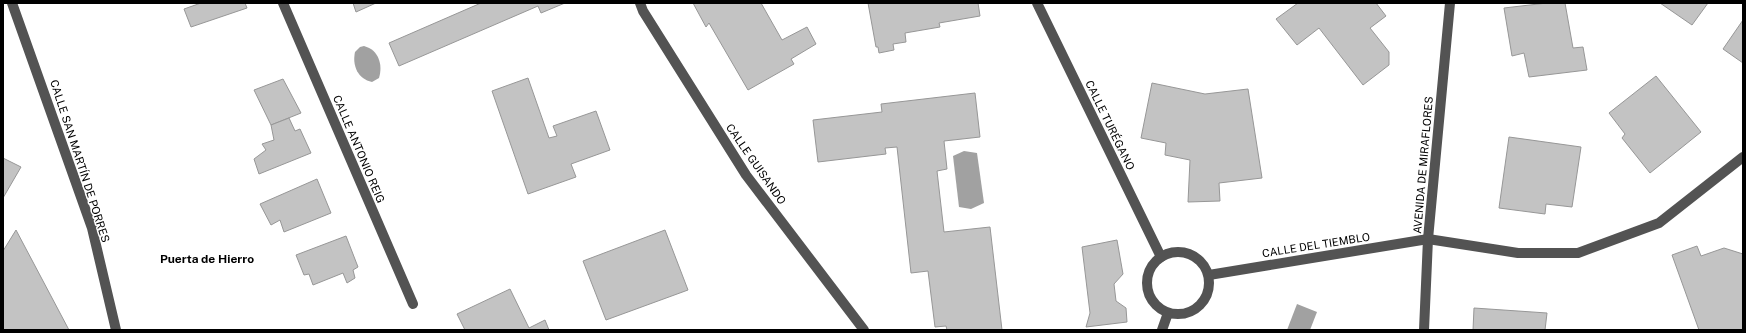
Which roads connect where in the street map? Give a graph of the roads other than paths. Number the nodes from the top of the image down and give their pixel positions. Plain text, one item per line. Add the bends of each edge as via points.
1 (12, 3) edge
2 (284, 3) edge
3 (640, 3) edge
4 (1037, 3) edge
5 (1450, 3) edge
6 (1743, 157) edge
7 (1428, 239) junction
8 (1161, 257) junction
9 (1209, 275) junction
10 (413, 304) dead end
11 (1168, 313) junction
12 (116, 330) edge
13 (864, 330) edge
14 (1162, 330) edge
15 (1424, 330) edge

1 - 12 street, CALLE SAN MARTÍN DE PORRES via 92,228
2 - 10 street, CALLE ANTONIO REIG
3 - 13 street, CALLE GUISANDO via 746,175
4 - 8 street, CALLE TURÉGANO
5 - 7 street, AVENIDA DE MIRAFLORES
6 - 7 street, CALLE DEL TIEMBLO via 1659,223 1578,253 1518,253
7 - 9 street, CALLE DEL TIEMBLO
7 - 15 street, AVENIDA DE MIRAFLORES
8 - 9 street via 1175,252 1190,254 1205,266
8 - 11 street via 1153,263 1147,287 1152,302
9 - 11 street via 1210,285 1203,303 1187,314
11 - 14 street

